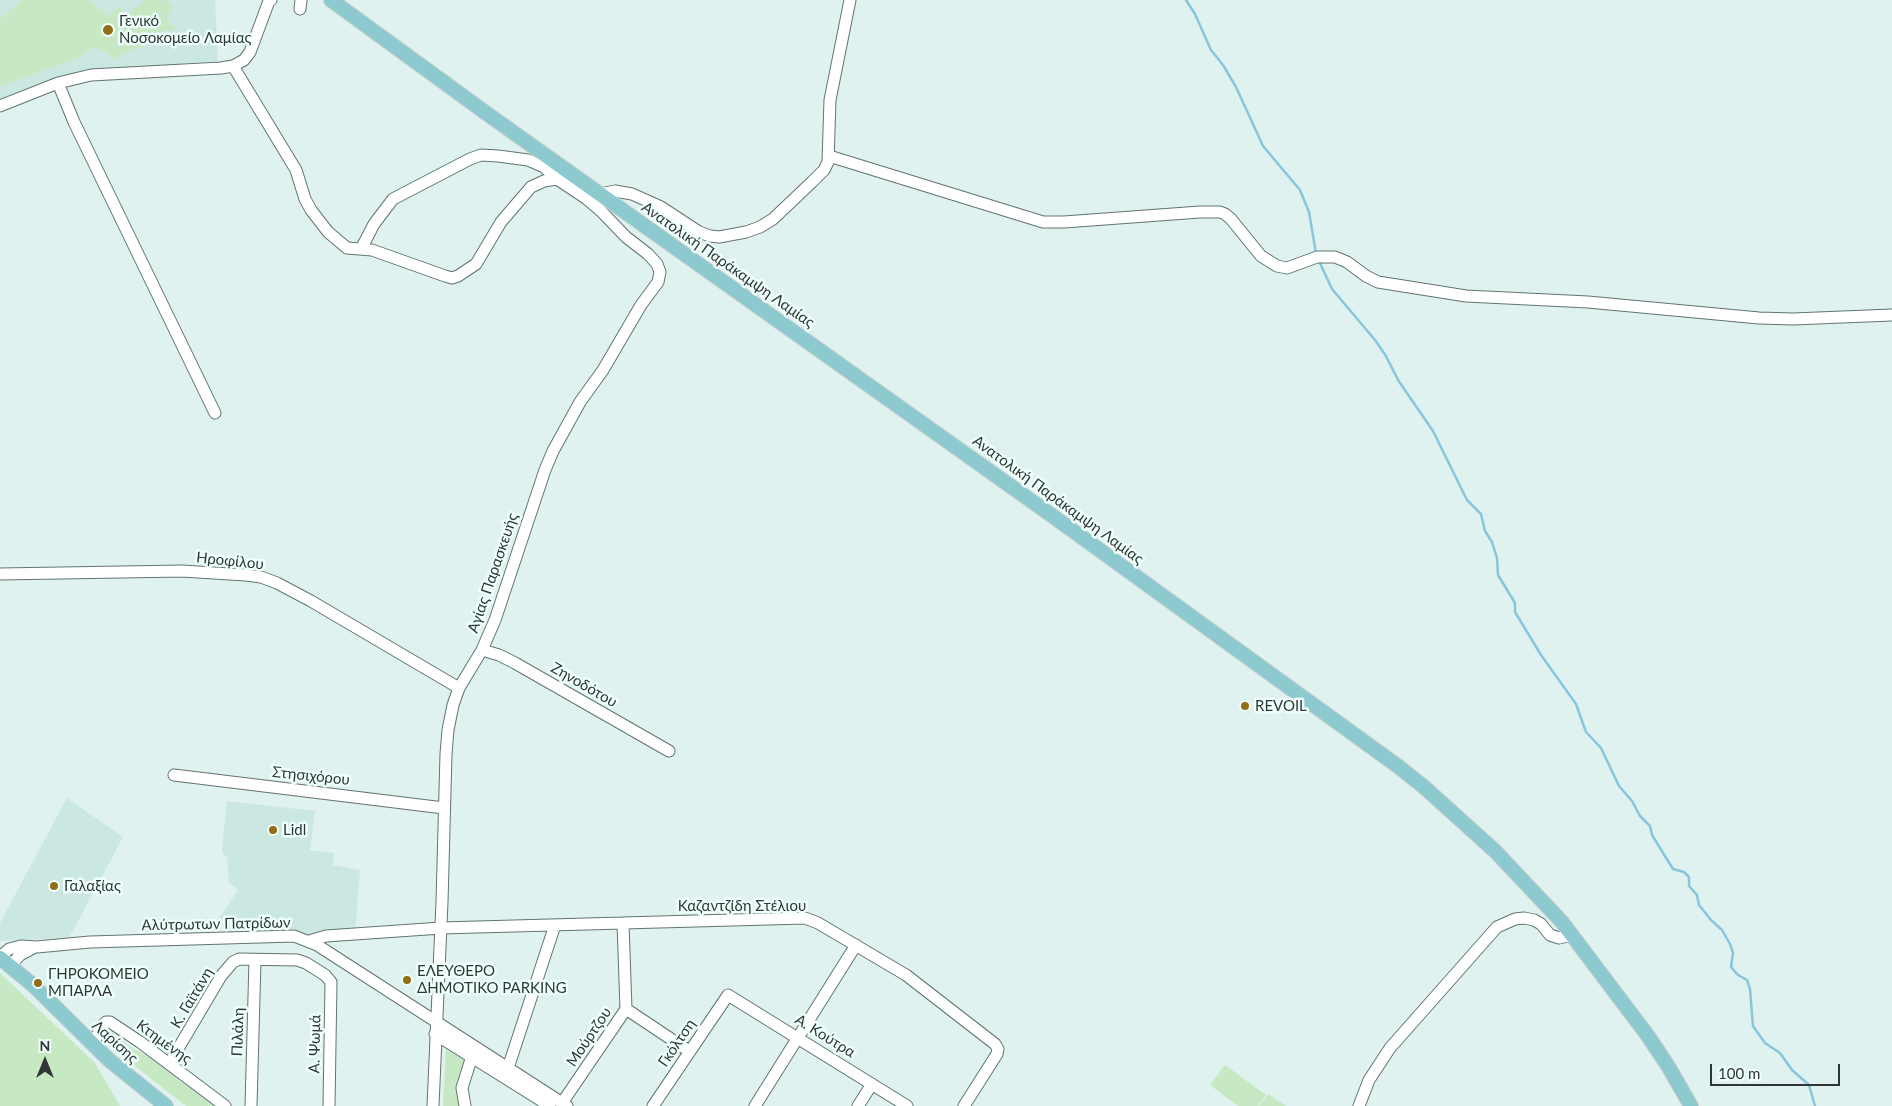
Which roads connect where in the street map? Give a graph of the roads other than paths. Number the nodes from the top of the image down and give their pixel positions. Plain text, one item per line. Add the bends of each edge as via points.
1 (270, 0) edge
2 (331, 0) edge
3 (850, 0) edge
4 (233, 66) junction
5 (58, 84) junction
6 (0, 106) edge
7 (829, 156) junction
8 (562, 178) junction
9 (600, 194) junction
10 (361, 249) junction
11 (1892, 315) edge
12 (215, 413) dead end
13 (0, 574) edge
14 (482, 650) junction
15 (459, 688) junction
16 (669, 751) dead end
17 (174, 775) dead end
18 (444, 808) junction
19 (623, 923) junction
20 (555, 925) junction
21 (441, 928) junction
22 (1573, 935) junction
23 (309, 941) junction
24 (0, 944) edge
25 (856, 945) junction
26 (21, 946) junction
27 (37, 947) junction
28 (3, 960) edge
29 (256, 960) junction
30 (331, 982) joint
31 (726, 996) joint
32 (626, 1008) junction
33 (436, 1022) junction
34 (435, 1034) junction
35 (798, 1037) junction
36 (93, 1045) junction
37 (689, 1051) junction
38 (472, 1056) junction
39 (169, 1064) junction
40 (508, 1068) junction
41 (872, 1084) junction
42 (564, 1104) edge
43 (166, 1106) edge
44 (225, 1106) edge
45 (251, 1106) edge
46 (329, 1106) edge
47 (433, 1106) edge
48 (465, 1106) edge
49 (550, 1106) edge
50 (653, 1106) edge
51 (755, 1106) edge
52 (858, 1106) edge
53 (907, 1106) edge
54 (964, 1106) edge
55 (1359, 1106) edge
56 (1691, 1106) edge

1 - 4 street via 251,50 244,60
2 - 8 main road, Ανατολική Παράκαμψη Λαμίας
3 - 7 street via 830,100
4 - 5 street via 108,73
4 - 10 street via 296,170 313,213 341,244 350,249
5 - 6 street
5 - 12 street
7 - 9 street via 824,170 774,219 760,227 727,236 705,235 661,207 632,194 615,191
7 - 11 street via 1043,222 1220,212 1231,219 1261,256 1276,266 1287,268 1317,257 1335,257 1378,282 1466,296 1793,319
8 - 9 main road, Ανατολική Παράκαμψη Λαμίας
8 - 10 street via 528,160 476,156 393,199 374,224
8 - 10 street via 539,183 525,194 501,222 476,264 458,276 445,276
8 - 14 street, Αγίας Παρασκευής via 648,254 657,264 660,276 580,402 553,451
9 - 22 main road, Ανατολική Παράκαμψη Λαμίας via 1399,767 1495,851
13 - 15 street, Ηροφίλου via 158,571 261,577 295,592
14 - 15 street, Αγίας Παρασκευής
14 - 16 street, Ζηνοδότου via 515,663
15 - 18 street, Αγίας Παρασκευής via 448,730
17 - 18 street, Στησιχόρου
18 - 21 street, Αγίας Παρασκευής
19 - 20 street, Καζαντζίδη Στέλιου
19 - 25 street, Καζαντζίδη Στέλιου via 805,918
19 - 32 street, Μούρτζου
20 - 21 street, Καζαντζίδη Στέλιου
20 - 40 street
21 - 23 street, Καζαντζίδη Στέλιου via 326,936
21 - 33 street, Αγίας Παρασκευής
22 - 55 street via 1559,938 1550,935 1541,924 1524,918 1498,927 1390,1048 1369,1080
22 - 56 main road, Ανατολική Παράκαμψη Λαμίας via 1648,1036
23 - 27 street, Αλύτρωτων Πατρίδων via 284,936 90,942
23 - 33 street, Αλύτρωτων Πατρίδων
24 - 26 street, Αλύτρωτων Πατρίδων
25 - 35 street
25 - 54 street, Καζαντζίδη Στέλιου via 920,985 998,1049
26 - 27 street, Αλύτρωτων Πατρίδων
26 - 28 street via 9,949
27 - 28 street
28 - 36 main road, Λαρίσης
29 - 30 street, Κ. Γαϊτάνη via 297,960 325,975
29 - 39 street, Κ. Γαϊτάνη via 239,959 228,967
29 - 45 street, Πιλάλη
30 - 46 street, Α. Ψωμά
31 - 35 street, Α. Κούτρα via 732,996
31 - 37 street, Γκόλτση
32 - 37 street
32 - 42 street, Μούρτζου
33 - 34 street, Αγίας Παρασκευής
33 - 40 street, Αλύτρωτων Πατρίδων
34 - 38 street
34 - 47 street, Αγίας Παρασκευής
35 - 41 street, Α. Κούτρα
35 - 51 street
36 - 39 street, Κτημένης via 101,1027 110,1022
36 - 43 main road, Λαρίσης
37 - 50 street, Γκόλτση
38 - 48 street via 462,1088
38 - 49 street
39 - 44 street, Κτημένης
40 - 42 street, Αλύτρωτων Πατρίδων
41 - 52 street
41 - 53 street, Α. Κούτρα

